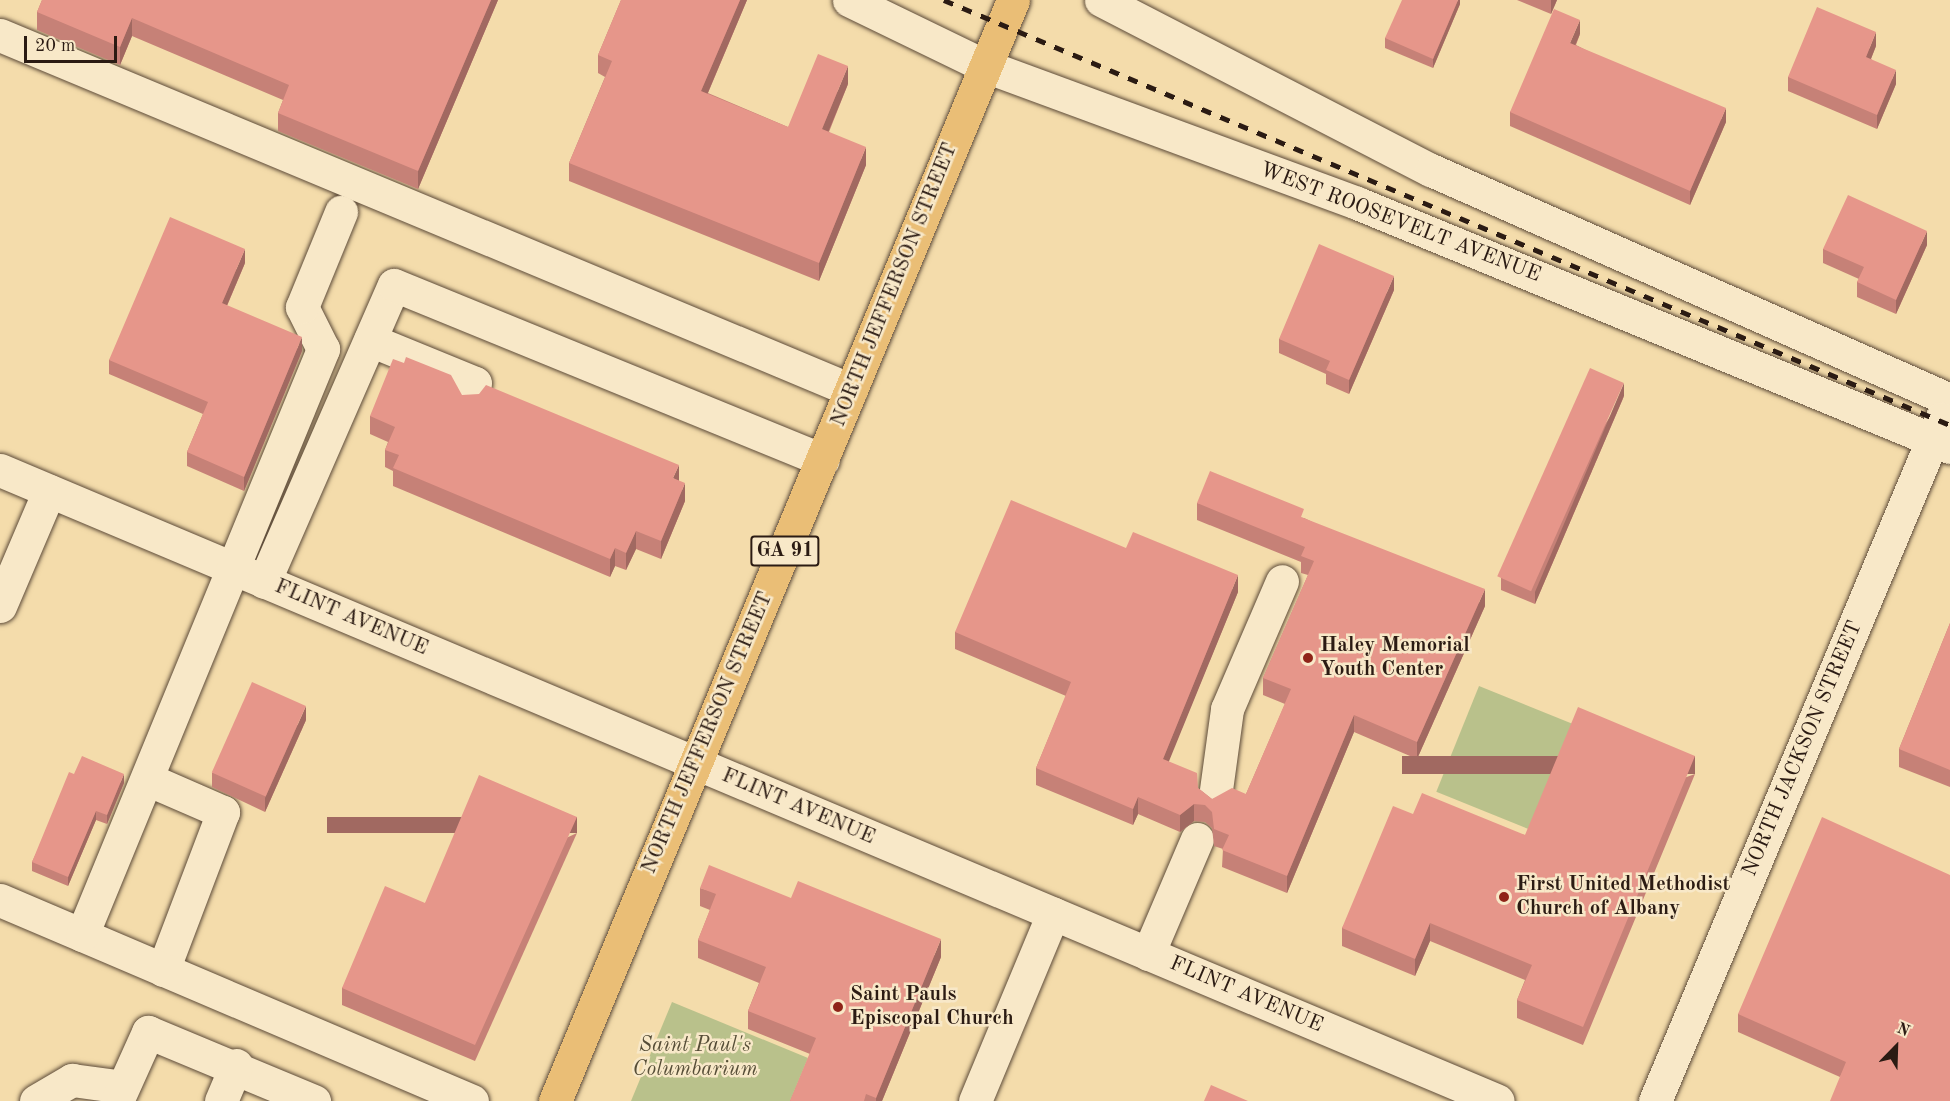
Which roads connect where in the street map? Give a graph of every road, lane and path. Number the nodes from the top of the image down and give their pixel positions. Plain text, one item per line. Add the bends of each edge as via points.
1 (849, 0) edge
2 (1013, 0) edge
3 (1101, 0) edge
4 (0, 35) edge
5 (985, 66) junction
6 (341, 212) dead end
7 (370, 340) junction
8 (851, 390) junction
9 (469, 396) edge
10 (1950, 398) edge
11 (1941, 443) edge
12 (823, 460) junction
13 (0, 470) edge
14 (49, 491) junction
15 (250, 575) junction
16 (1282, 581) dead end
17 (0, 606) edge
18 (695, 763) junction
19 (147, 779) junction
20 (1215, 797) edge
21 (1197, 839) dead end
22 (0, 900) edge
23 (1053, 914) junction
24 (82, 935) junction
25 (1148, 954) junction
26 (163, 970) junction
27 (236, 1065) junction
28 (68, 1091) edge
29 (120, 1094) edge
30 (36, 1101) edge
31 (222, 1101) edge
32 (314, 1101) edge
33 (472, 1101) edge
34 (555, 1101) edge
35 (975, 1101) edge
36 (1498, 1101) edge
37 (1655, 1101) edge

1 - 5 street, WEST ROOSEVELT AVENUE
2 - 5 main road, NORTH JEFFERSON STREET / GA 91
3 - 10 street via 1431,170
4 - 8 street
5 - 8 main road, NORTH JEFFERSON STREET / GA 91
5 - 11 street, WEST ROOSEVELT AVENUE via 1356,203
6 - 15 street via 302,307 323,349
7 - 9 street via 475,383
7 - 12 street via 394,285
7 - 15 street
8 - 12 main road, NORTH JEFFERSON STREET / GA 91
10 - 11 street, NORTH JACKSON STREET
11 - 37 street, NORTH JACKSON STREET
12 - 18 main road, NORTH JEFFERSON STREET / GA 91
13 - 14 street, FLINT AVENUE
14 - 15 street, FLINT AVENUE
14 - 17 street
15 - 18 street, FLINT AVENUE
15 - 19 street
16 - 20 street via 1227,709
18 - 23 street, FLINT AVENUE
18 - 34 main road, NORTH JEFFERSON STREET / GA 91
19 - 24 street
19 - 26 street via 223,812
21 - 25 street
22 - 24 street
23 - 25 street, FLINT AVENUE
23 - 35 street
24 - 26 street
25 - 36 street, FLINT AVENUE
26 - 33 street
27 - 29 street via 148,1032
27 - 31 street
27 - 32 street
28 - 29 street
28 - 30 street

